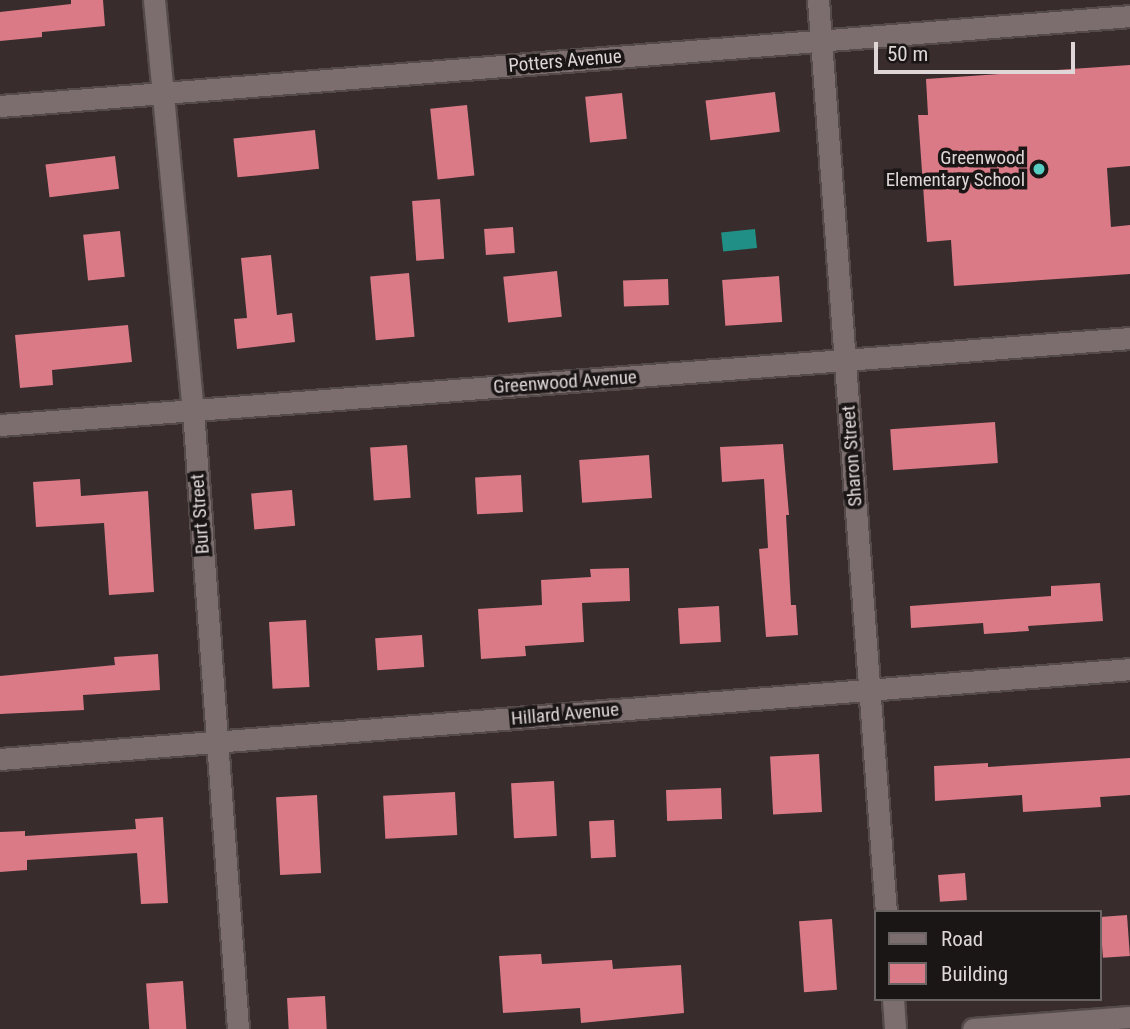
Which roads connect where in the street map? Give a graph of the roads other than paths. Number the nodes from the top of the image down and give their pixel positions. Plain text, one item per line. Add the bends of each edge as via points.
1 (154, 0) edge
2 (818, 0) edge
3 (1130, 16) edge
4 (821, 41) junction
5 (162, 93) junction
6 (0, 106) edge
7 (1130, 338) edge
8 (845, 360) junction
9 (193, 410) junction
10 (0, 425) edge
11 (1130, 669) edge
12 (870, 690) junction
13 (217, 741) junction
14 (0, 759) edge
15 (886, 910) edge
16 (893, 1001) edge
17 (1130, 1017) edge
18 (238, 1029) edge
19 (895, 1029) edge
20 (973, 1029) edge

1 - 5 street, Burt Street
2 - 4 street, Sharon Street
3 - 4 street, Potters Avenue
4 - 5 street, Potters Avenue
4 - 8 street, Sharon Street
5 - 6 street, Potters Avenue
5 - 9 street, Burt Street
7 - 8 street, Greenwood Avenue
8 - 9 street, Greenwood Avenue
8 - 12 street, Sharon Street
9 - 10 street, Greenwood Avenue
9 - 13 street, Burt Street
11 - 12 street, Hillard Avenue
12 - 13 street, Hillard Avenue
12 - 15 street, Sharon Street
13 - 14 street, Hillard Avenue
13 - 18 street, Burt Street
16 - 19 street
17 - 20 street

